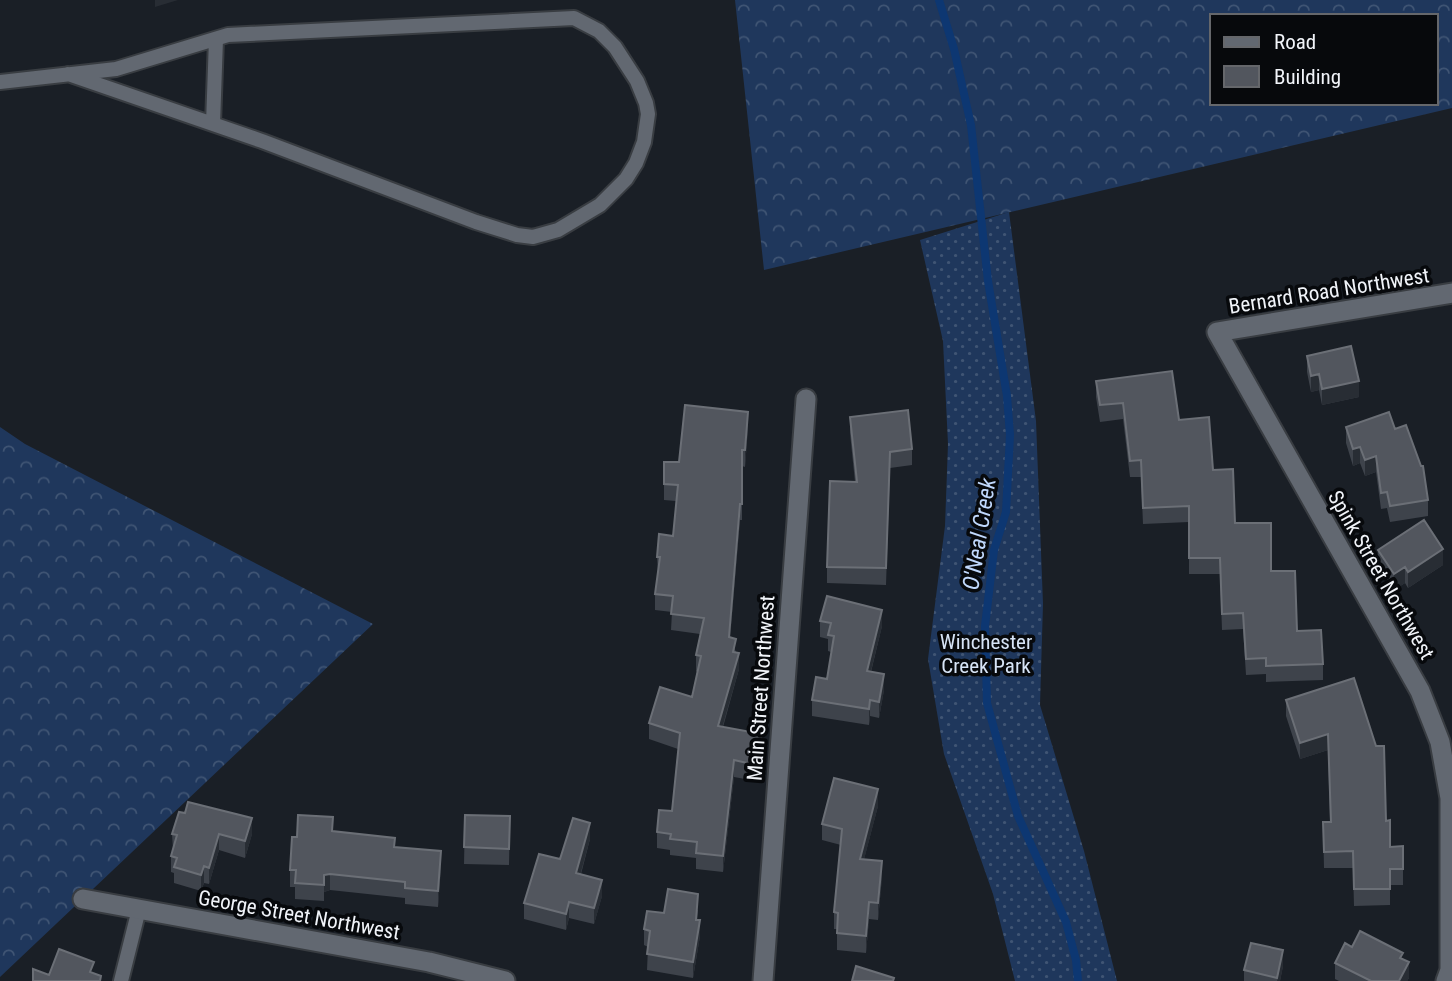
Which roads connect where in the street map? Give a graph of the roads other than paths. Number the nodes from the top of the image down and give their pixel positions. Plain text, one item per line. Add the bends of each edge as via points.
1 (216, 39) junction
2 (68, 74) junction
3 (0, 82) edge
4 (213, 124) junction
5 (1452, 293) edge
6 (806, 399) dead end
7 (1259, 408) joint
8 (83, 899) dead end
9 (139, 909) junction
10 (121, 981) edge
11 (505, 981) edge
12 (762, 981) edge
13 (1446, 981) edge

1 - 2 lane via 116,69
1 - 4 lane
1 - 4 lane via 574,18 599,31 615,47 637,82 648,114 636,163 614,191 574,222 533,237 476,222
2 - 3 lane
2 - 4 lane
5 - 7 street, Bernard Road Northwest via 1217,332
6 - 12 street, Main Street Northwest
7 - 13 street, Spink Street Northwest via 1420,691 1440,742 1450,798 1450,970
8 - 9 street, George Street Northwest
9 - 10 lane
9 - 11 street, George Street Northwest via 429,962

